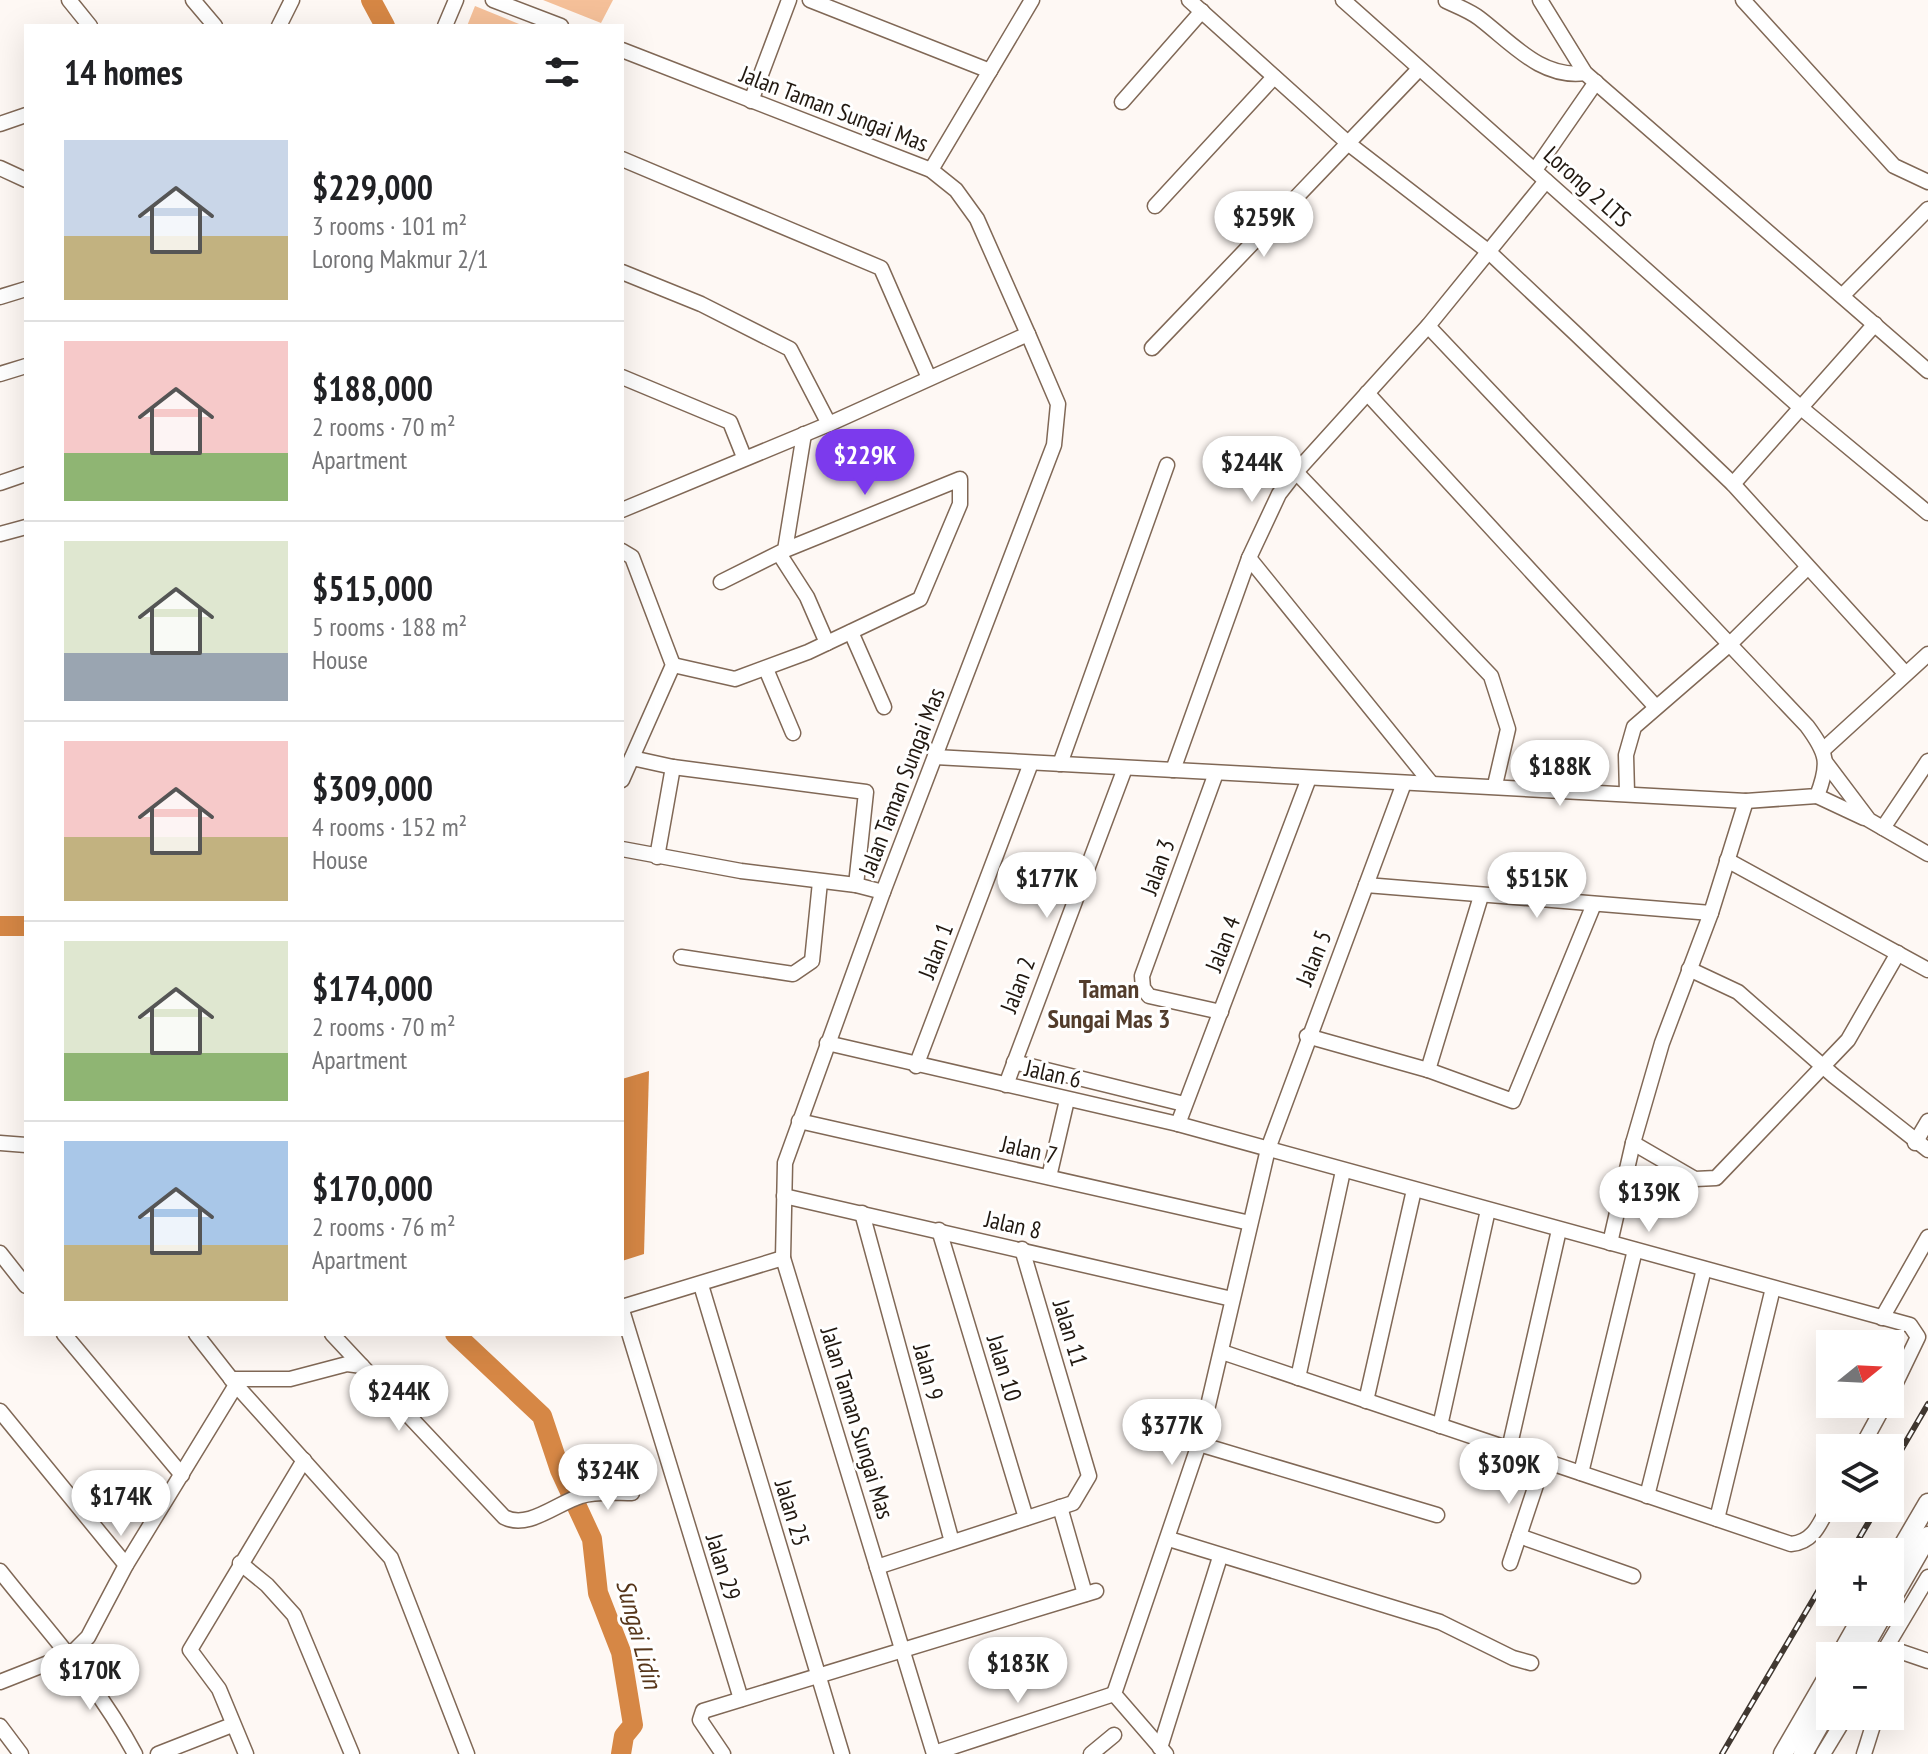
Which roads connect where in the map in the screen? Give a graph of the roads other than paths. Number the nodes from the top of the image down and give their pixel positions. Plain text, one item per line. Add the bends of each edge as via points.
1 (69, 0) edge
2 (193, 0) edge
3 (292, 0) edge
4 (456, 0) edge
5 (493, 0) edge
6 (789, 0) edge
7 (810, 0) edge
8 (1032, 0) edge
9 (1189, 0) edge
10 (1343, 0) edge
11 (1540, 0) edge
12 (1743, 0) edge
13 (1446, 1) edge
14 (1202, 11) junction
15 (88, 24) edge
16 (213, 24) edge
17 (280, 24) edge
18 (446, 24) edge
19 (556, 24) edge
20 (624, 51) edge
21 (1419, 69) junction
22 (990, 71) junction
23 (1274, 77) junction
24 (1590, 78) junction
25 (751, 101) junction
26 (1122, 102) dead end
27 (24, 116) edge
28 (0, 124) edge
29 (1349, 144) junction
30 (624, 160) edge
31 (0, 168) edge
32 (931, 170) junction
33 (1540, 175) junction
34 (24, 179) edge
35 (1928, 182) edge
36 (1155, 206) dead end
37 (1928, 209) edge
38 (1489, 252) junction
39 (624, 273) edge
40 (24, 290) edge
41 (1843, 295) junction
42 (0, 297) edge
43 (1875, 324) junction
44 (1428, 326) junction
45 (1028, 334) junction
46 (1152, 348) dead end
47 (24, 367) edge
48 (1928, 371) edge
49 (0, 374) edge
50 (624, 378) edge
51 (929, 378) junction
52 (1367, 393) junction
53 (1800, 407) junction
54 (829, 424) junction
55 (804, 434) junction
56 (744, 457) junction
57 (1167, 465) dead end
58 (1296, 472) junction
59 (24, 475) edge
60 (0, 483) edge
61 (1733, 484) junction
62 (624, 509) edge
63 (1928, 513) edge
64 (24, 528) edge
65 (0, 534) edge
66 (624, 552) edge
67 (782, 553) junction
68 (1249, 558) junction
69 (1807, 568) junction
70 (721, 582) dead end
71 (851, 632) junction
72 (827, 643) junction
73 (1731, 643) junction
74 (1928, 654) edge
75 (673, 665) junction
76 (766, 669) junction
77 (1904, 672) junction
78 (1655, 706) junction
79 (884, 707) dead end
80 (793, 733) dead end
81 (1825, 756) junction
82 (935, 757) junction
83 (632, 758) junction
84 (1928, 761) edge
85 (1031, 763) junction
86 (1060, 764) junction
87 (673, 767) junction
88 (1125, 768) junction
89 (1173, 770) junction
90 (1216, 773) junction
91 (624, 776) edge
92 (1309, 778) junction
93 (1404, 783) junction
94 (1431, 783) junction
95 (1495, 785) junction
96 (1627, 793) junction
97 (1817, 796) junction
98 (1746, 801) junction
99 (1869, 820) junction
100 (1883, 828) junction
101 (624, 849) edge
102 (1928, 854) edge
103 (657, 857) junction
104 (1727, 860) junction
105 (820, 882) junction
106 (856, 885) junction
107 (1366, 885) junction
108 (883, 892) junction
109 (1481, 896) junction
110 (1594, 904) junction
111 (1711, 913) junction
112 (1898, 953) junction
113 (681, 957) dead end
114 (1689, 969) junction
115 (1928, 970) edge
116 (1221, 1012) junction
117 (1307, 1036) junction
118 (827, 1043) junction
119 (1014, 1062) junction
120 (916, 1066) junction
121 (1825, 1066) junction
122 (1428, 1070) junction
123 (1006, 1085) junction
124 (1067, 1100) junction
125 (1184, 1104) junction
126 (799, 1121) junction
127 (1928, 1121) edge
128 (1178, 1124) junction
129 (0, 1143) edge
130 (1633, 1143) junction
131 (24, 1145) edge
132 (1922, 1146) edge
133 (1268, 1149) junction
134 (1343, 1171) junction
135 (1049, 1177) junction
136 (1414, 1190) junction
137 (784, 1196) junction
138 (1488, 1210) junction
139 (862, 1213) junction
140 (1250, 1223) junction
141 (939, 1230) junction
142 (1559, 1230) junction
143 (1928, 1237) edge
144 (1610, 1243) junction
145 (1022, 1249) junction
146 (1635, 1250) junction
147 (783, 1258) junction
148 (2, 1261) edge
149 (1704, 1269) junction
150 (24, 1284) edge
151 (701, 1285) junction
152 (1773, 1288) junction
153 (1232, 1299) junction
154 (624, 1308) edge
155 (624, 1316) edge
156 (1882, 1318) junction
157 (66, 1336) edge
158 (198, 1336) edge
159 (334, 1336) edge
160 (1222, 1352) junction
161 (362, 1366) junction
162 (1904, 1370) edge
163 (1298, 1378) junction
164 (234, 1382) junction
165 (1366, 1401) junction
166 (0, 1411) edge
167 (1440, 1426) junction
168 (1199, 1444) junction
169 (1509, 1449) junction
170 (304, 1460) junction
171 (1544, 1461) junction
172 (1581, 1473) junction
173 (182, 1475) junction
174 (632, 1493) dead end
175 (1647, 1496) junction
176 (1928, 1503) edge
177 (1060, 1507) junction
178 (1437, 1515) dead end
179 (1026, 1518) junction
180 (1717, 1519) junction
181 (1820, 1522) edge
182 (1519, 1536) junction
183 (1928, 1536) edge
184 (1169, 1539) junction
185 (952, 1542) junction
186 (1904, 1544) edge
187 (1220, 1557) junction
188 (240, 1563) junction
189 (1510, 1563) dead end
190 (126, 1565) junction
191 (877, 1567) junction
192 (1, 1574) edge
193 (1633, 1576) dead end
194 (1928, 1577) edge
195 (1904, 1578) edge
196 (1889, 1642) edge
197 (903, 1651) junction
198 (71, 1654) junction
199 (1904, 1656) edge
200 (1928, 1661) edge
201 (1531, 1663) dead end
202 (819, 1677) junction
203 (0, 1682) edge
204 (1114, 1694) junction
205 (1816, 1697) edge
206 (741, 1699) junction
207 (232, 1725) junction
208 (0, 1726) edge
209 (1816, 1730) edge
210 (1838, 1730) edge
211 (1872, 1730) edge
212 (1114, 1735) dead end
213 (1163, 1751) edge
214 (934, 1753) edge
215 (21, 1754) edge
216 (135, 1754) edge
217 (158, 1754) edge
218 (246, 1754) edge
219 (352, 1754) edge
220 (467, 1754) edge
221 (723, 1754) edge
222 (842, 1754) edge
223 (1091, 1754) edge
224 (1783, 1754) edge
225 (1803, 1754) edge
226 (1823, 1754) edge
227 (1864, 1754) edge

1 - 15 street
2 - 16 street
3 - 17 street
4 - 18 street
5 - 19 street
6 - 25 street
7 - 22 street
8 - 22 street
9 - 14 street
10 - 21 street, Lorong 2 LTS
11 - 24 street
12 - 35 street via 1894,166
13 - 24 street via 1477,16 1558,75
14 - 23 street
14 - 26 street
20 - 25 street, Jalan Taman Sungai Mas
21 - 29 street
21 - 33 street, Lorong 2 LTS
22 - 32 street
23 - 29 street
23 - 36 street
24 - 33 street
24 - 41 street
25 - 32 street, Jalan Taman Sungai Mas
27 - 28 street
29 - 38 street
29 - 46 street
30 - 51 street via 881,268
31 - 34 street
32 - 45 street, Jalan Taman Sungai Mas via 956,190 977,219
33 - 38 street
33 - 53 street, Lorong 2 LTS
37 - 41 street
38 - 44 street
38 - 61 street
39 - 54 street via 790,349
40 - 42 street
41 - 43 street
43 - 48 street
43 - 53 street
44 - 52 street
44 - 73 street
45 - 51 street
45 - 82 street, Jalan Taman Sungai Mas via 1058,404 1054,445
47 - 49 street
50 - 56 street via 730,422
51 - 54 street
52 - 58 street
52 - 78 street
53 - 61 street
53 - 63 street, Lorong 2 LTS
54 - 55 street
55 - 56 street
55 - 67 street
56 - 62 street
57 - 86 street
58 - 68 street via 1279,494
58 - 95 street via 1491,676 1508,729
59 - 60 street
61 - 69 street
64 - 65 street
66 - 75 street via 632,557
67 - 70 street
67 - 71 street via 960,479 960,504 923,595
67 - 72 street
68 - 89 street
68 - 94 street
69 - 73 street
69 - 77 street
71 - 72 street
71 - 79 street
72 - 76 street
73 - 78 street
73 - 81 street
74 - 77 street
75 - 76 street via 735,679
75 - 83 street
76 - 80 street
77 - 81 street
78 - 96 street via 1628,739
81 - 97 street
81 - 99 street
82 - 85 street
82 - 108 street, Jalan Taman Sungai Mas
83 - 87 street
83 - 91 street
84 - 100 street
85 - 86 street
85 - 120 street, Jalan 1
86 - 88 street
87 - 103 street
87 - 106 street via 866,792
88 - 89 street
88 - 119 street, Jalan 2
89 - 90 street
90 - 92 street
90 - 116 street, Jalan 3 via 1142,976 1149,996
92 - 93 street
92 - 116 street, Jalan 4
93 - 94 street
93 - 107 street, Jalan 5
94 - 95 street
95 - 96 street
96 - 98 street
97 - 98 street
97 - 99 street
98 - 104 street
99 - 100 street
100 - 102 street
101 - 103 street
103 - 105 street
104 - 111 street
104 - 112 street
105 - 106 street
105 - 113 street via 812,961 804,969 793,974
106 - 108 street
107 - 109 street
107 - 117 street, Jalan 5
108 - 118 street, Jalan Taman Sungai Mas
109 - 110 street
109 - 122 street
110 - 111 street
110 - 122 street via 1513,1101
111 - 114 street
112 - 115 street
112 - 121 street via 1848,1040
114 - 121 street via 1738,992
114 - 130 street
116 - 125 street, Jalan 4
117 - 122 street
117 - 133 street, Jalan 5
118 - 120 street, Jalan 6
118 - 126 street, Jalan Taman Sungai Mas
119 - 123 street, Jalan 2
119 - 125 street
120 - 123 street, Jalan 6
121 - 130 street via 1716,1178 1695,1179
121 - 132 street
123 - 124 street, Jalan 6
124 - 128 street, Jalan 6
124 - 135 street
125 - 128 street, Jalan 4
126 - 135 street, Jalan 7
126 - 137 street, Jalan Taman Sungai Mas via 785,1163
127 - 132 street
128 - 133 street, Jalan 6
129 - 131 street
130 - 144 street
133 - 134 street, Jalan 6
133 - 140 street, Jalan 5
134 - 136 street, Jalan 6
134 - 163 street
135 - 140 street, Jalan 7
136 - 138 street, Jalan 6
136 - 165 street
137 - 139 street, Jalan 8
137 - 147 street, Jalan Taman Sungai Mas
138 - 142 street, Jalan 6
138 - 167 street
139 - 141 street, Jalan 8
139 - 185 street, Jalan 9
140 - 153 street, Jalan 5
141 - 145 street, Jalan 8
141 - 179 street, Jalan 10
142 - 144 street, Jalan 6
142 - 169 street
143 - 156 street
144 - 146 street, Jalan 6
145 - 153 street, Jalan 8
145 - 177 street, Jalan 11 via 1089,1476 1073,1503
146 - 149 street, Jalan 6
146 - 172 street
147 - 151 street
147 - 191 street, Jalan Taman Sungai Mas
148 - 150 street
149 - 152 street, Jalan 6
149 - 175 street
151 - 154 street
151 - 202 street, Jalan 25
152 - 156 street, Jalan 6
152 - 180 street
153 - 160 street, Jalan 5
155 - 206 street, Jalan 29
156 - 162 street, Jalan 6 via 1910,1325 1918,1337
157 - 173 street
158 - 164 street
159 - 161 street
160 - 163 street
160 - 168 street, Jalan 5
161 - 164 street
161 - 174 street via 504,1517 519,1522 583,1495
163 - 165 street
164 - 170 street
164 - 173 street
165 - 167 street
166 - 190 street
167 - 169 street
168 - 178 street
168 - 184 street, Jalan 5
169 - 171 street
170 - 188 street
170 - 220 street via 391,1558
171 - 172 street
171 - 182 street
172 - 175 street
173 - 190 street
175 - 180 street
176 - 186 main road
177 - 179 street
177 - 197 street via 1091,1593
179 - 185 street
180 - 181 street via 1797,1544
182 - 189 street
182 - 193 street
183 - 195 main road
184 - 187 street
184 - 204 street, Jalan 5
185 - 191 street
187 - 201 street via 1440,1622
187 - 213 street
188 - 207 street via 190,1650 219,1689
188 - 219 street via 294,1615
190 - 198 street via 88,1637
191 - 197 street, Jalan Taman Sungai Mas
192 - 198 street
194 - 196 street
197 - 202 street
197 - 214 street, Jalan Taman Sungai Mas
198 - 203 street
198 - 216 street via 110,1707
199 - 200 street
202 - 206 street
202 - 222 street, Jalan 25
204 - 213 street
204 - 214 street
205 - 224 main road
206 - 221 street via 700,1714
207 - 217 street
207 - 218 street
208 - 215 street
209 - 225 main road
210 - 226 street
211 - 227 street
212 - 223 street

